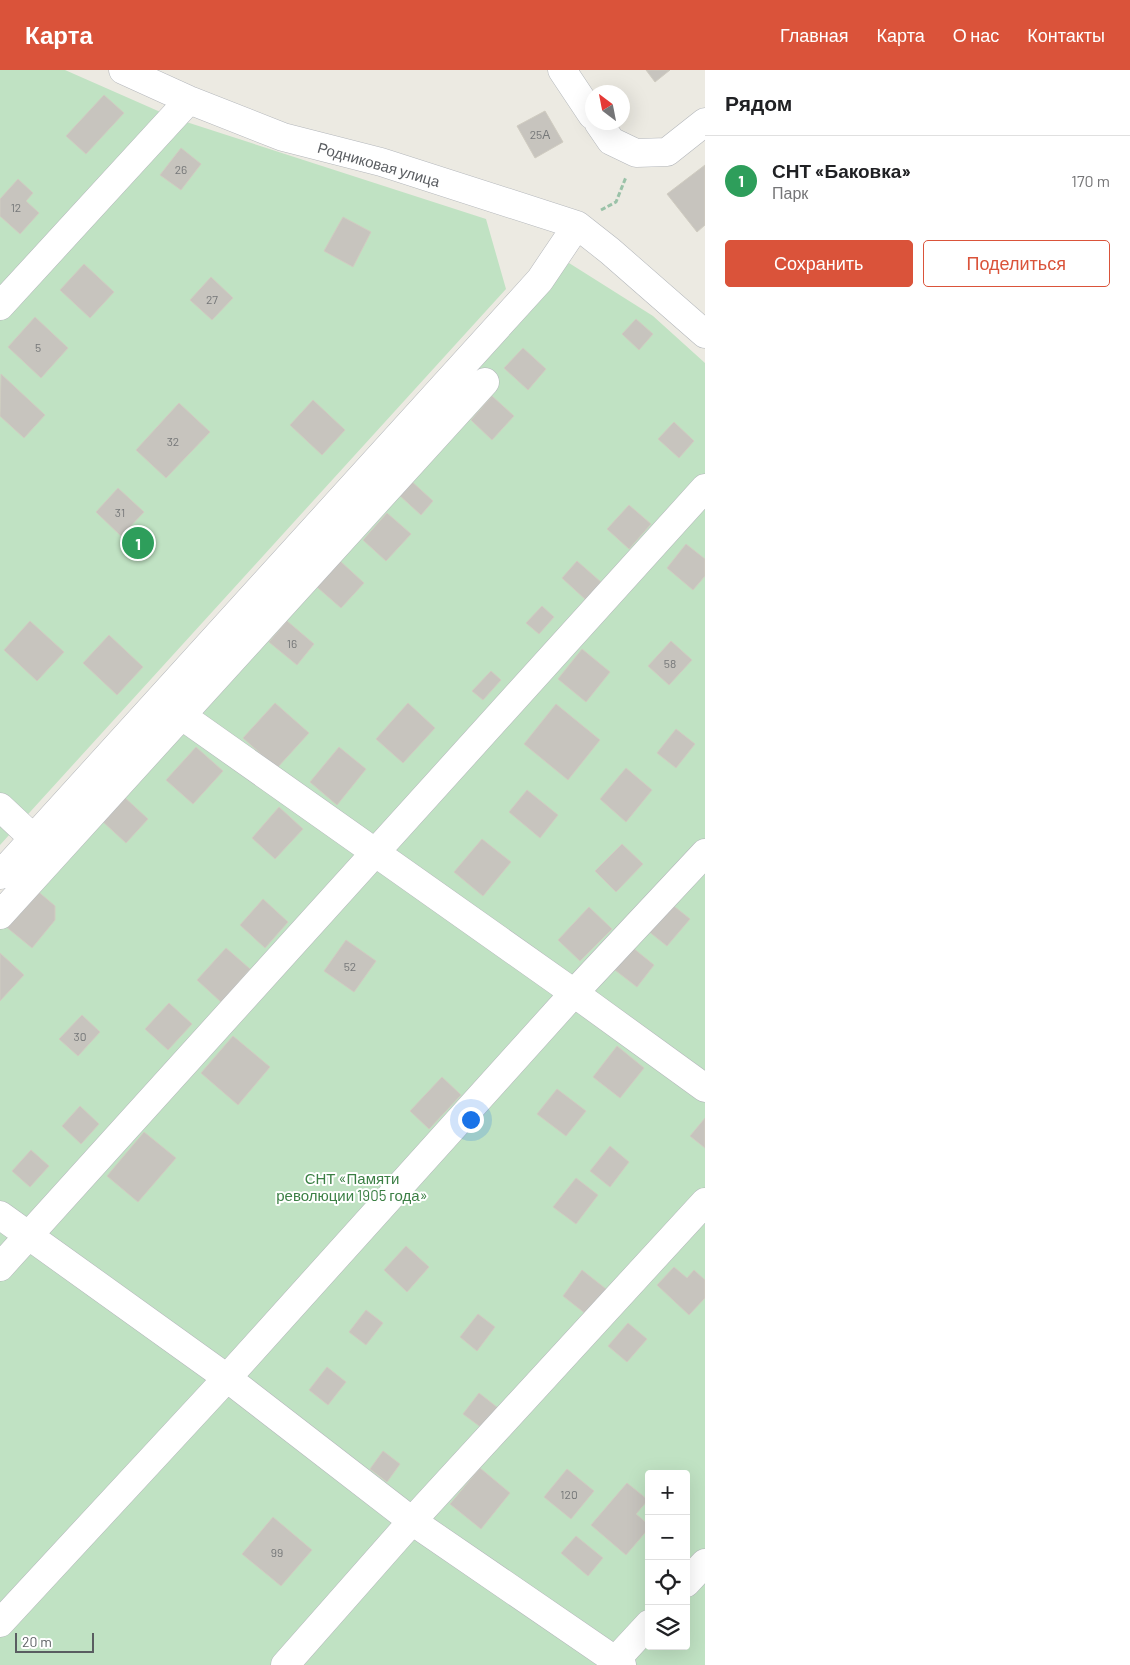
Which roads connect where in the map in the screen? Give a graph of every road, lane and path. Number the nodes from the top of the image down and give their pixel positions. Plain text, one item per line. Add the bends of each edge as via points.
1 (122, 70) edge
2 (562, 70) edge
3 (189, 100) junction
4 (585, 104) edge
5 (705, 122) edge
6 (603, 130) edge
7 (636, 153) junction
8 (577, 225) junction
9 (0, 306) edge
10 (705, 334) edge
11 (485, 382) dead end
12 (705, 488) edge
13 (160, 700) junction
14 (182, 716) junction
15 (0, 807) edge
16 (34, 838) junction
17 (705, 852) edge
18 (376, 853) junction
19 (0, 875) edge
20 (0, 916) edge
21 (574, 993) junction
22 (705, 1088) edge
23 (705, 1202) edge
24 (0, 1215) edge
25 (29, 1235) junction
26 (0, 1267) edge
27 (228, 1378) junction
28 (412, 1521) junction
29 (705, 1562) edge
30 (690, 1579) edge
31 (0, 1623) edge
32 (645, 1629) edge
33 (616, 1663) edge
34 (285, 1665) edge

1 - 3 street, Родниковая улица
2 - 4 street
3 - 8 street, Родниковая улица via 282,137 381,162
3 - 9 street
5 - 7 street via 667,152
6 - 7 street via 611,141
7 - 8 path via 616,202
8 - 10 street, Родниковая улица
8 - 13 street via 540,280
11 - 14 street
12 - 18 street
13 - 14 street
13 - 16 street
14 - 18 street
14 - 20 street
15 - 16 street
16 - 19 street
17 - 21 street
18 - 21 street
18 - 25 street
21 - 22 street
21 - 27 street
23 - 28 street
24 - 25 street
25 - 26 street
25 - 27 street
27 - 28 street
27 - 31 street
28 - 33 street
28 - 34 street
29 - 30 street
32 - 33 street

